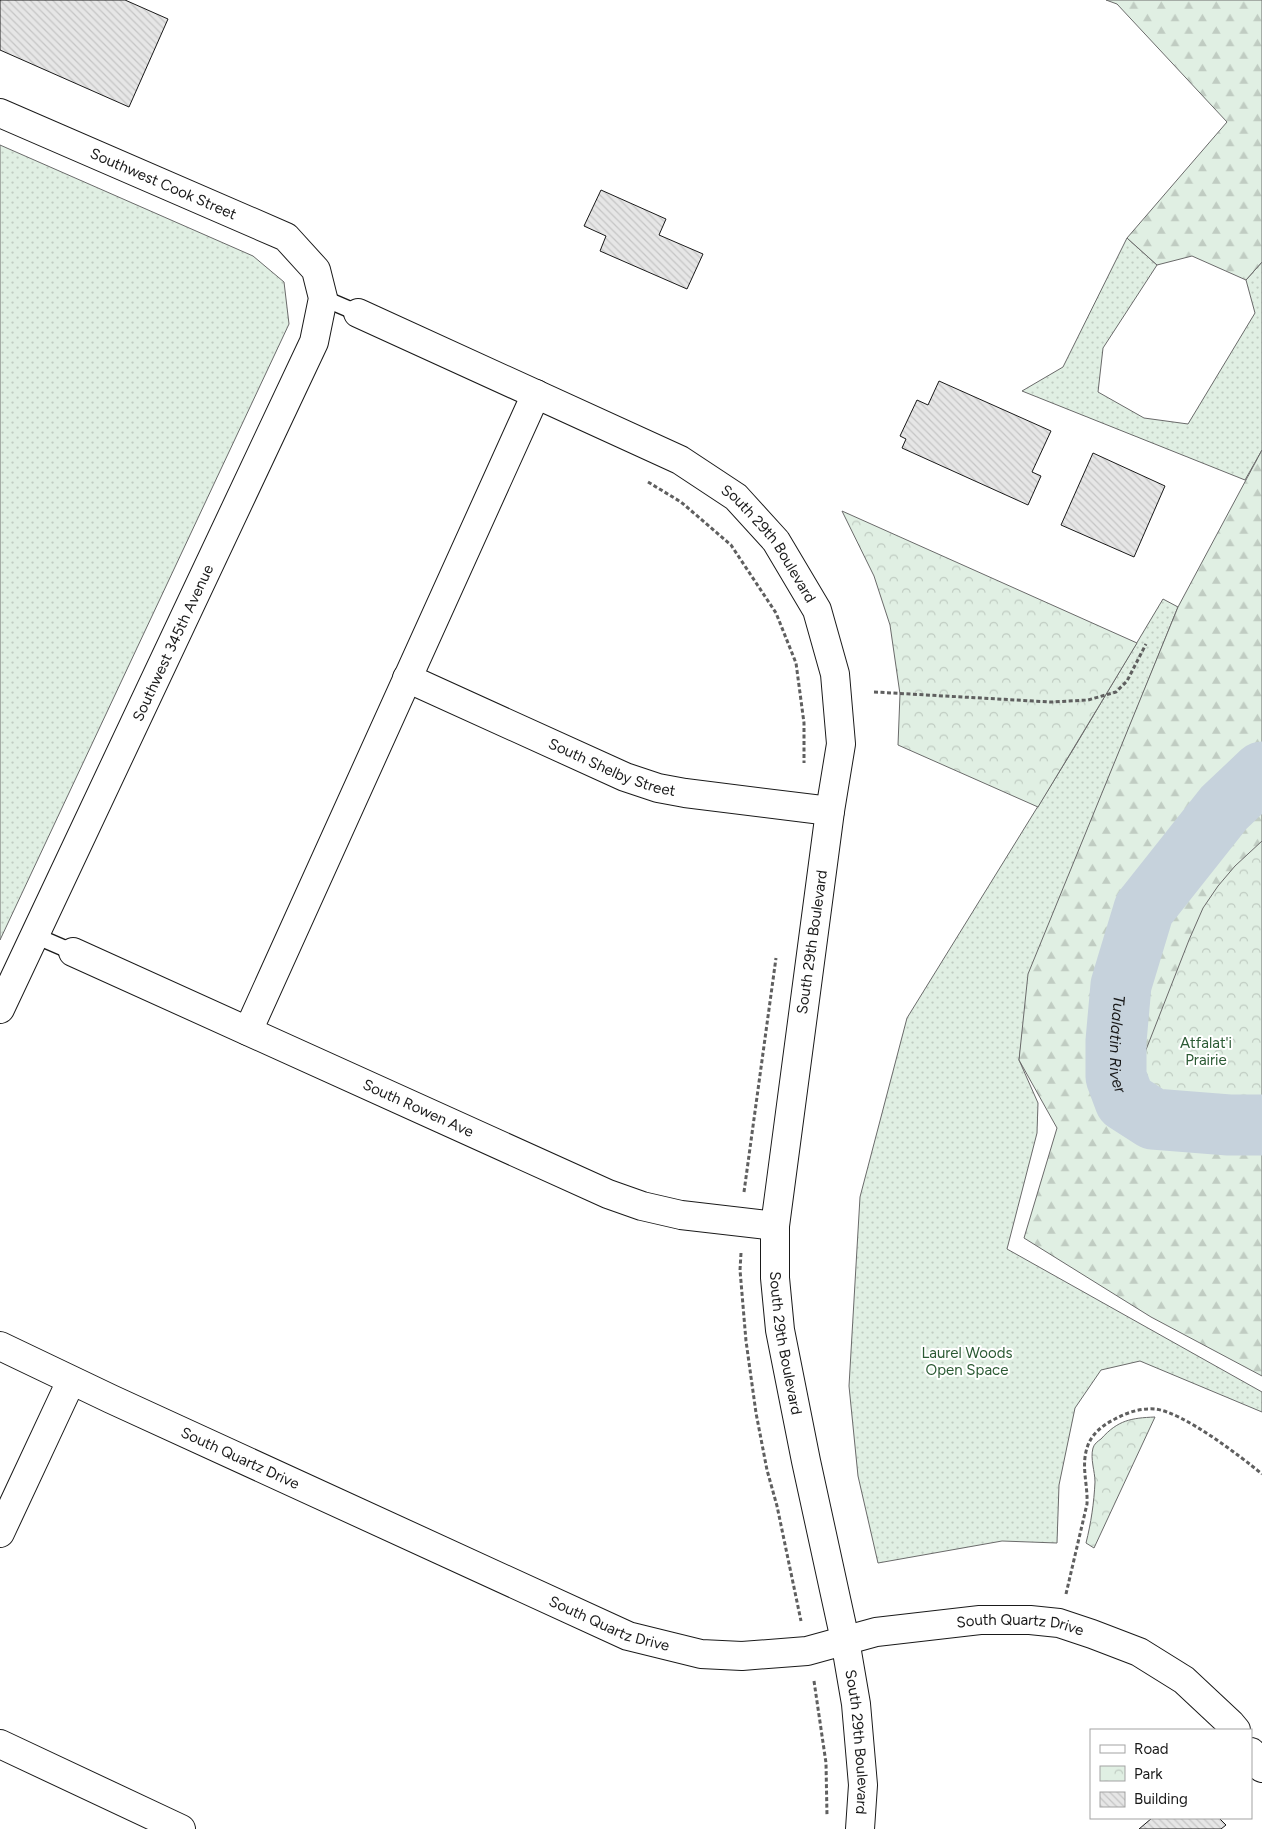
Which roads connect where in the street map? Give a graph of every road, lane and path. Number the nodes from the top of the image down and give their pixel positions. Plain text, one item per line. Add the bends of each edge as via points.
1 (0, 113) edge
2 (316, 270) joint
3 (323, 298) junction
4 (358, 314) joint
5 (536, 394) junction
6 (646, 481) dead end
7 (1146, 644) dead end
8 (407, 678) junction
9 (874, 692) dead end
10 (804, 766) dead end
11 (830, 811) junction
12 (36, 936) junction
13 (73, 952) joint
14 (776, 956) dead end
15 (0, 1010) edge
16 (248, 1031) junction
17 (743, 1201) dead end
18 (775, 1226) junction
19 (741, 1245) dead end
20 (0, 1346) edge
21 (71, 1381) junction
22 (1262, 1474) edge
23 (0, 1533) edge
24 (1066, 1595) dead end
25 (802, 1625) dead end
26 (845, 1640) junction
27 (812, 1673) dead end
28 (1235, 1729) edge
29 (0, 1744) edge
30 (1252, 1753) edge
31 (1262, 1768) edge
32 (827, 1820) dead end
33 (181, 1829) edge
34 (860, 1829) edge

1 - 2 street, Southwest Cook Street via 286,237
2 - 3 street, Southwest 345th Avenue
3 - 4 lane
3 - 12 street, Southwest 345th Avenue via 314,342
4 - 5 street, South 29th Boulevard
5 - 8 street
5 - 11 street, South 29th Boulevard via 680,460 736,498 776,541 817,610 836,674 841,744
6 - 10 path via 681,502 731,545 776,613 796,663 804,723
7 - 9 path via 1127,681 1116,692 1088,700 1051,702
8 - 11 street, South Shelby Street via 625,777 658,788
8 - 16 street
11 - 18 street, South 29th Boulevard
12 - 13 lane
12 - 15 street, Southwest 345th Avenue
13 - 16 street, South Rowen Ave
14 - 17 path
16 - 18 street, South Rowen Ave via 608,1194 681,1215
18 - 26 street, South 29th Boulevard via 780,1330
19 - 25 path via 746,1341 756,1413
20 - 21 street, South Quartz Drive
21 - 23 street
21 - 26 street, South Quartz Drive via 628,1636 701,1654 742,1656 807,1651
22 - 24 path via 1197,1428 1157,1409 1126,1413 1110,1421 1096,1432 1086,1450 1083,1464 1087,1504
26 - 28 street, South Quartz Drive via 876,1632 980,1620 1058,1623 1139,1652 1184,1680
26 - 34 street, South 29th Boulevard via 856,1704 863,1785
27 - 32 path via 826,1763
29 - 33 street
30 - 31 street

